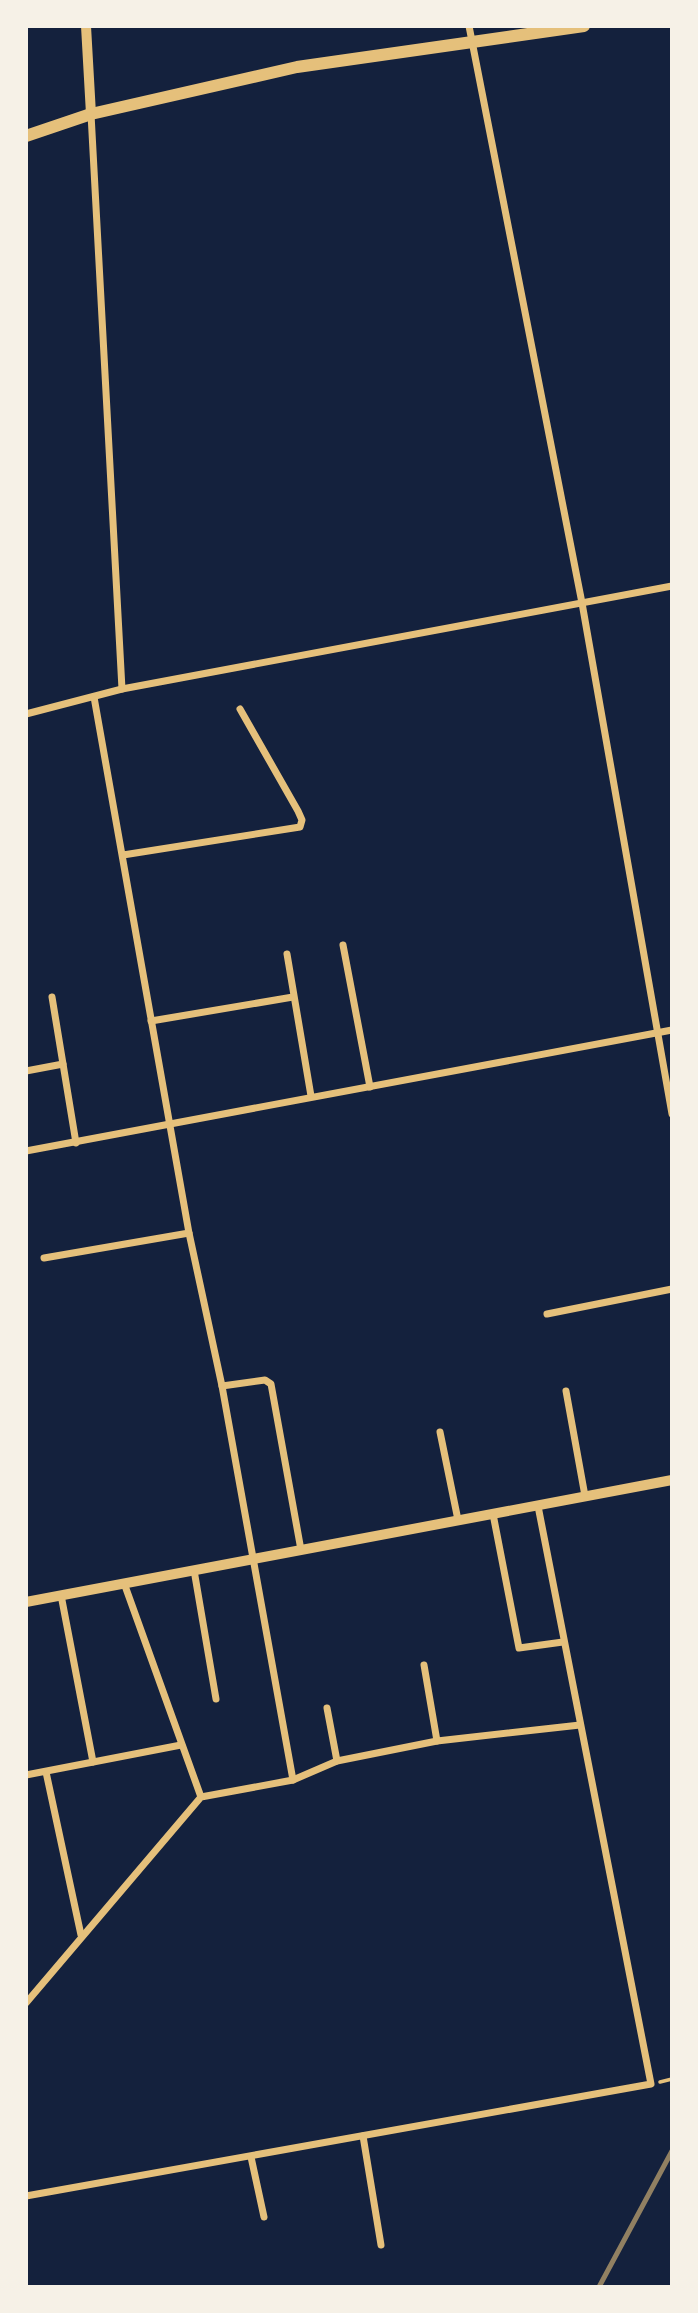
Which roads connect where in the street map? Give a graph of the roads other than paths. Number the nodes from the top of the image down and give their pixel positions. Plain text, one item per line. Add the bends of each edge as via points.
1 (86, 26) edge
2 (469, 26) edge
3 (584, 26) edge
4 (472, 44) junction
5 (91, 114) junction
6 (26, 136) edge
7 (672, 586) edge
8 (582, 603) junction
9 (122, 689) junction
10 (94, 697) junction
11 (240, 709) dead end
12 (26, 714) edge
13 (123, 855) junction
14 (343, 945) dead end
15 (287, 954) dead end
16 (52, 997) dead end
17 (293, 997) junction
18 (151, 1021) junction
19 (672, 1030) edge
20 (657, 1033) junction
21 (63, 1064) junction
22 (26, 1071) edge
23 (370, 1087) junction
24 (311, 1096) junction
25 (672, 1114) edge
26 (170, 1125) junction
27 (76, 1143) junction
28 (26, 1152) edge
29 (189, 1233) junction
30 (44, 1258) dead end
31 (672, 1289) edge
32 (547, 1314) dead end
33 (222, 1386) junction
34 (566, 1391) dead end
35 (440, 1432) dead end
36 (672, 1480) edge
37 (585, 1496) junction
38 (538, 1506) junction
39 (492, 1514) junction
40 (458, 1520) junction
41 (301, 1550) junction
42 (251, 1559) junction
43 (194, 1570) junction
44 (124, 1583) junction
45 (61, 1595) junction
46 (26, 1602) edge
47 (563, 1642) junction
48 (424, 1665) dead end
49 (216, 1699) dead end
50 (327, 1708) dead end
51 (580, 1725) junction
52 (438, 1741) junction
53 (181, 1745) junction
54 (337, 1760) junction
55 (93, 1762) junction
56 (46, 1772) junction
57 (26, 1775) edge
58 (293, 1780) junction
59 (201, 1797) junction
60 (81, 1935) junction
61 (26, 2003) edge
62 (363, 2136) junction
63 (251, 2157) junction
64 (26, 2196) edge
65 (264, 2217) dead end
66 (382, 2245) dead end

1 - 5 street
2 - 4 street
3 - 4 highway
4 - 5 highway via 297,67
4 - 8 street
5 - 6 highway
5 - 9 street
7 - 8 street
8 - 9 street
8 - 20 street
9 - 10 street
10 - 12 street
10 - 13 street
11 - 13 street via 298,811 300,827
13 - 18 street
14 - 23 street
15 - 17 street
16 - 21 street
17 - 18 street
17 - 24 street
18 - 26 street
19 - 20 street
20 - 23 street
20 - 25 street
21 - 22 street
21 - 27 street
23 - 24 street
24 - 26 street
26 - 27 street
26 - 29 street
27 - 28 street
29 - 30 street
29 - 33 street
31 - 32 street
33 - 41 street via 265,1380 271,1384
33 - 42 street
34 - 37 street
35 - 40 street
36 - 37 street
37 - 38 street
38 - 39 street
38 - 47 street
39 - 40 street
39 - 47 street via 519,1648
40 - 41 street
41 - 42 street
42 - 43 street
42 - 58 street
43 - 44 street
43 - 49 street
44 - 45 street
44 - 53 street
45 - 46 street
45 - 55 street
47 - 51 street
48 - 52 street
50 - 54 street
51 - 52 street
51 - 62 street via 650,2084
52 - 54 street
53 - 55 street
53 - 59 street
54 - 58 street
55 - 56 street
56 - 57 street
56 - 60 street
58 - 59 street
59 - 60 street
60 - 61 street
62 - 63 street
62 - 66 street
63 - 64 street
63 - 65 street

